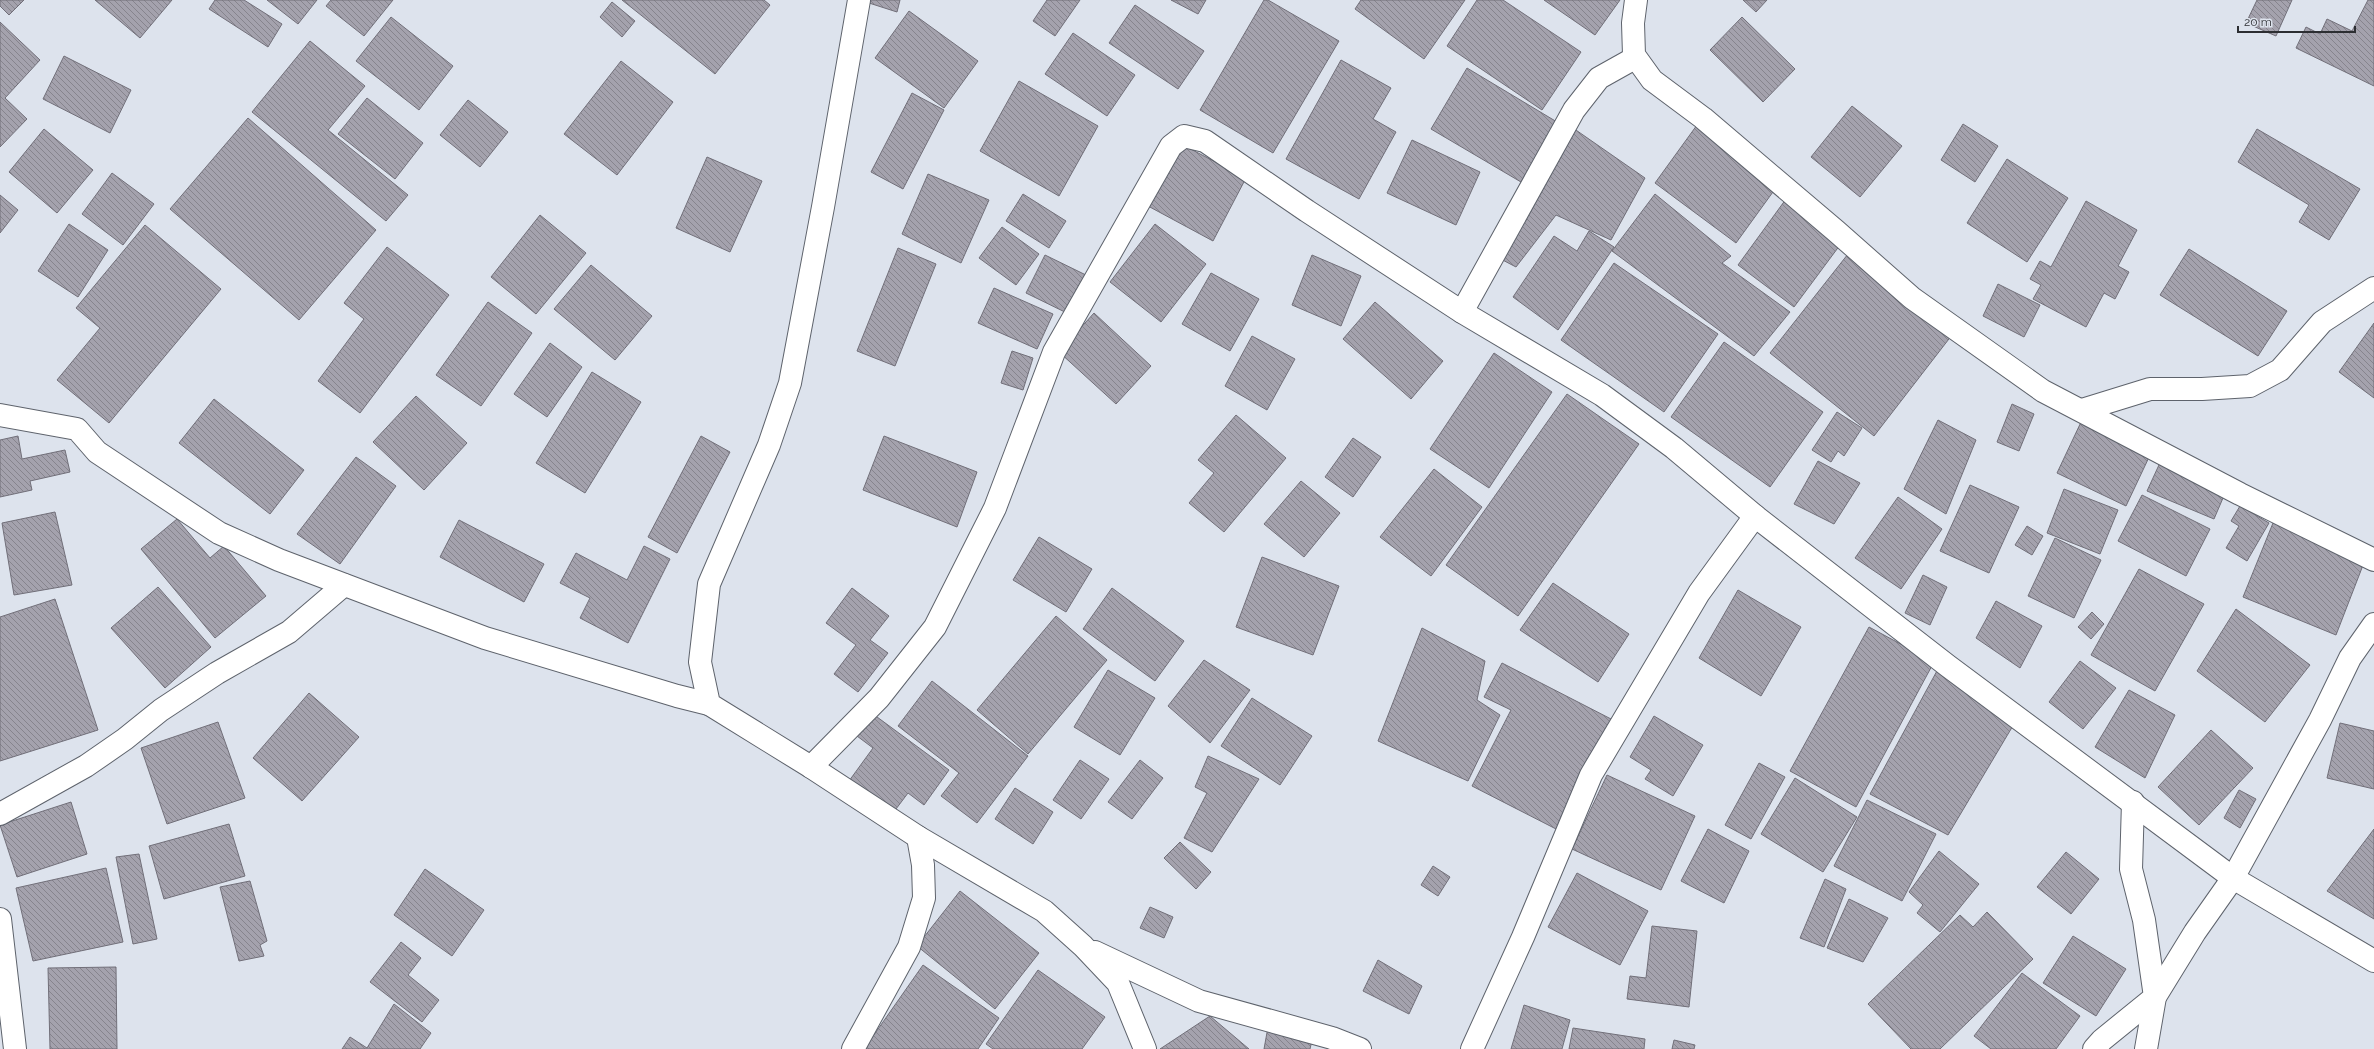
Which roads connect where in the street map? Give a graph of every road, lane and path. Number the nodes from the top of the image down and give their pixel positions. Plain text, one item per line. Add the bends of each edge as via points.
1 (859, 0) edge
2 (1636, 0) edge
3 (1634, 55) junction
4 (2374, 288) edge
5 (1462, 312) junction
6 (2082, 410) junction
7 (0, 415) edge
8 (1754, 516) junction
9 (2374, 560) edge
10 (344, 585) junction
11 (2374, 624) edge
12 (709, 704) junction
13 (811, 767) junction
14 (2133, 802) junction
15 (0, 814) edge
16 (918, 837) junction
17 (2233, 878) junction
18 (0, 918) edge
19 (1083, 946) junction
20 (2374, 961) edge
21 (2155, 996) junction
22 (15, 1049) edge
23 (853, 1049) edge
24 (1144, 1049) edge
25 (1360, 1049) edge
26 (1472, 1049) edge
27 (2094, 1049) edge
28 (2146, 1049) edge

1 - 12 street via 824,207 790,384 769,445 709,584 700,662
2 - 3 street via 1633,23
3 - 5 street via 1633,59 1599,78 1574,110
3 - 6 street via 1652,80 1703,118 1912,298 2044,391
4 - 6 street via 2322,322 2280,370 2250,386 2202,389 2150,388
5 - 8 street via 1602,394 1674,448
5 - 13 street via 1205,141 1184,136 1171,146 1054,352 995,508 935,627 879,698
6 - 9 street via 2240,494
7 - 10 street via 76,429 97,452 219,533
8 - 14 street via 1948,666
8 - 26 street via 1700,593 1591,776
10 - 12 street via 485,638
10 - 15 street via 289,632 211,677 161,710 126,739 86,766
11 - 17 street via 2350,658 2320,720
12 - 13 street
13 - 16 street
14 - 17 street
14 - 21 street via 2131,869 2144,920
16 - 19 street via 1044,911
16 - 23 street via 923,865 924,898 909,947
17 - 20 street
17 - 21 street
18 - 22 street
19 - 24 street via 1118,983
19 - 25 street via 1199,1001 1332,1038
21 - 27 street
21 - 28 street

